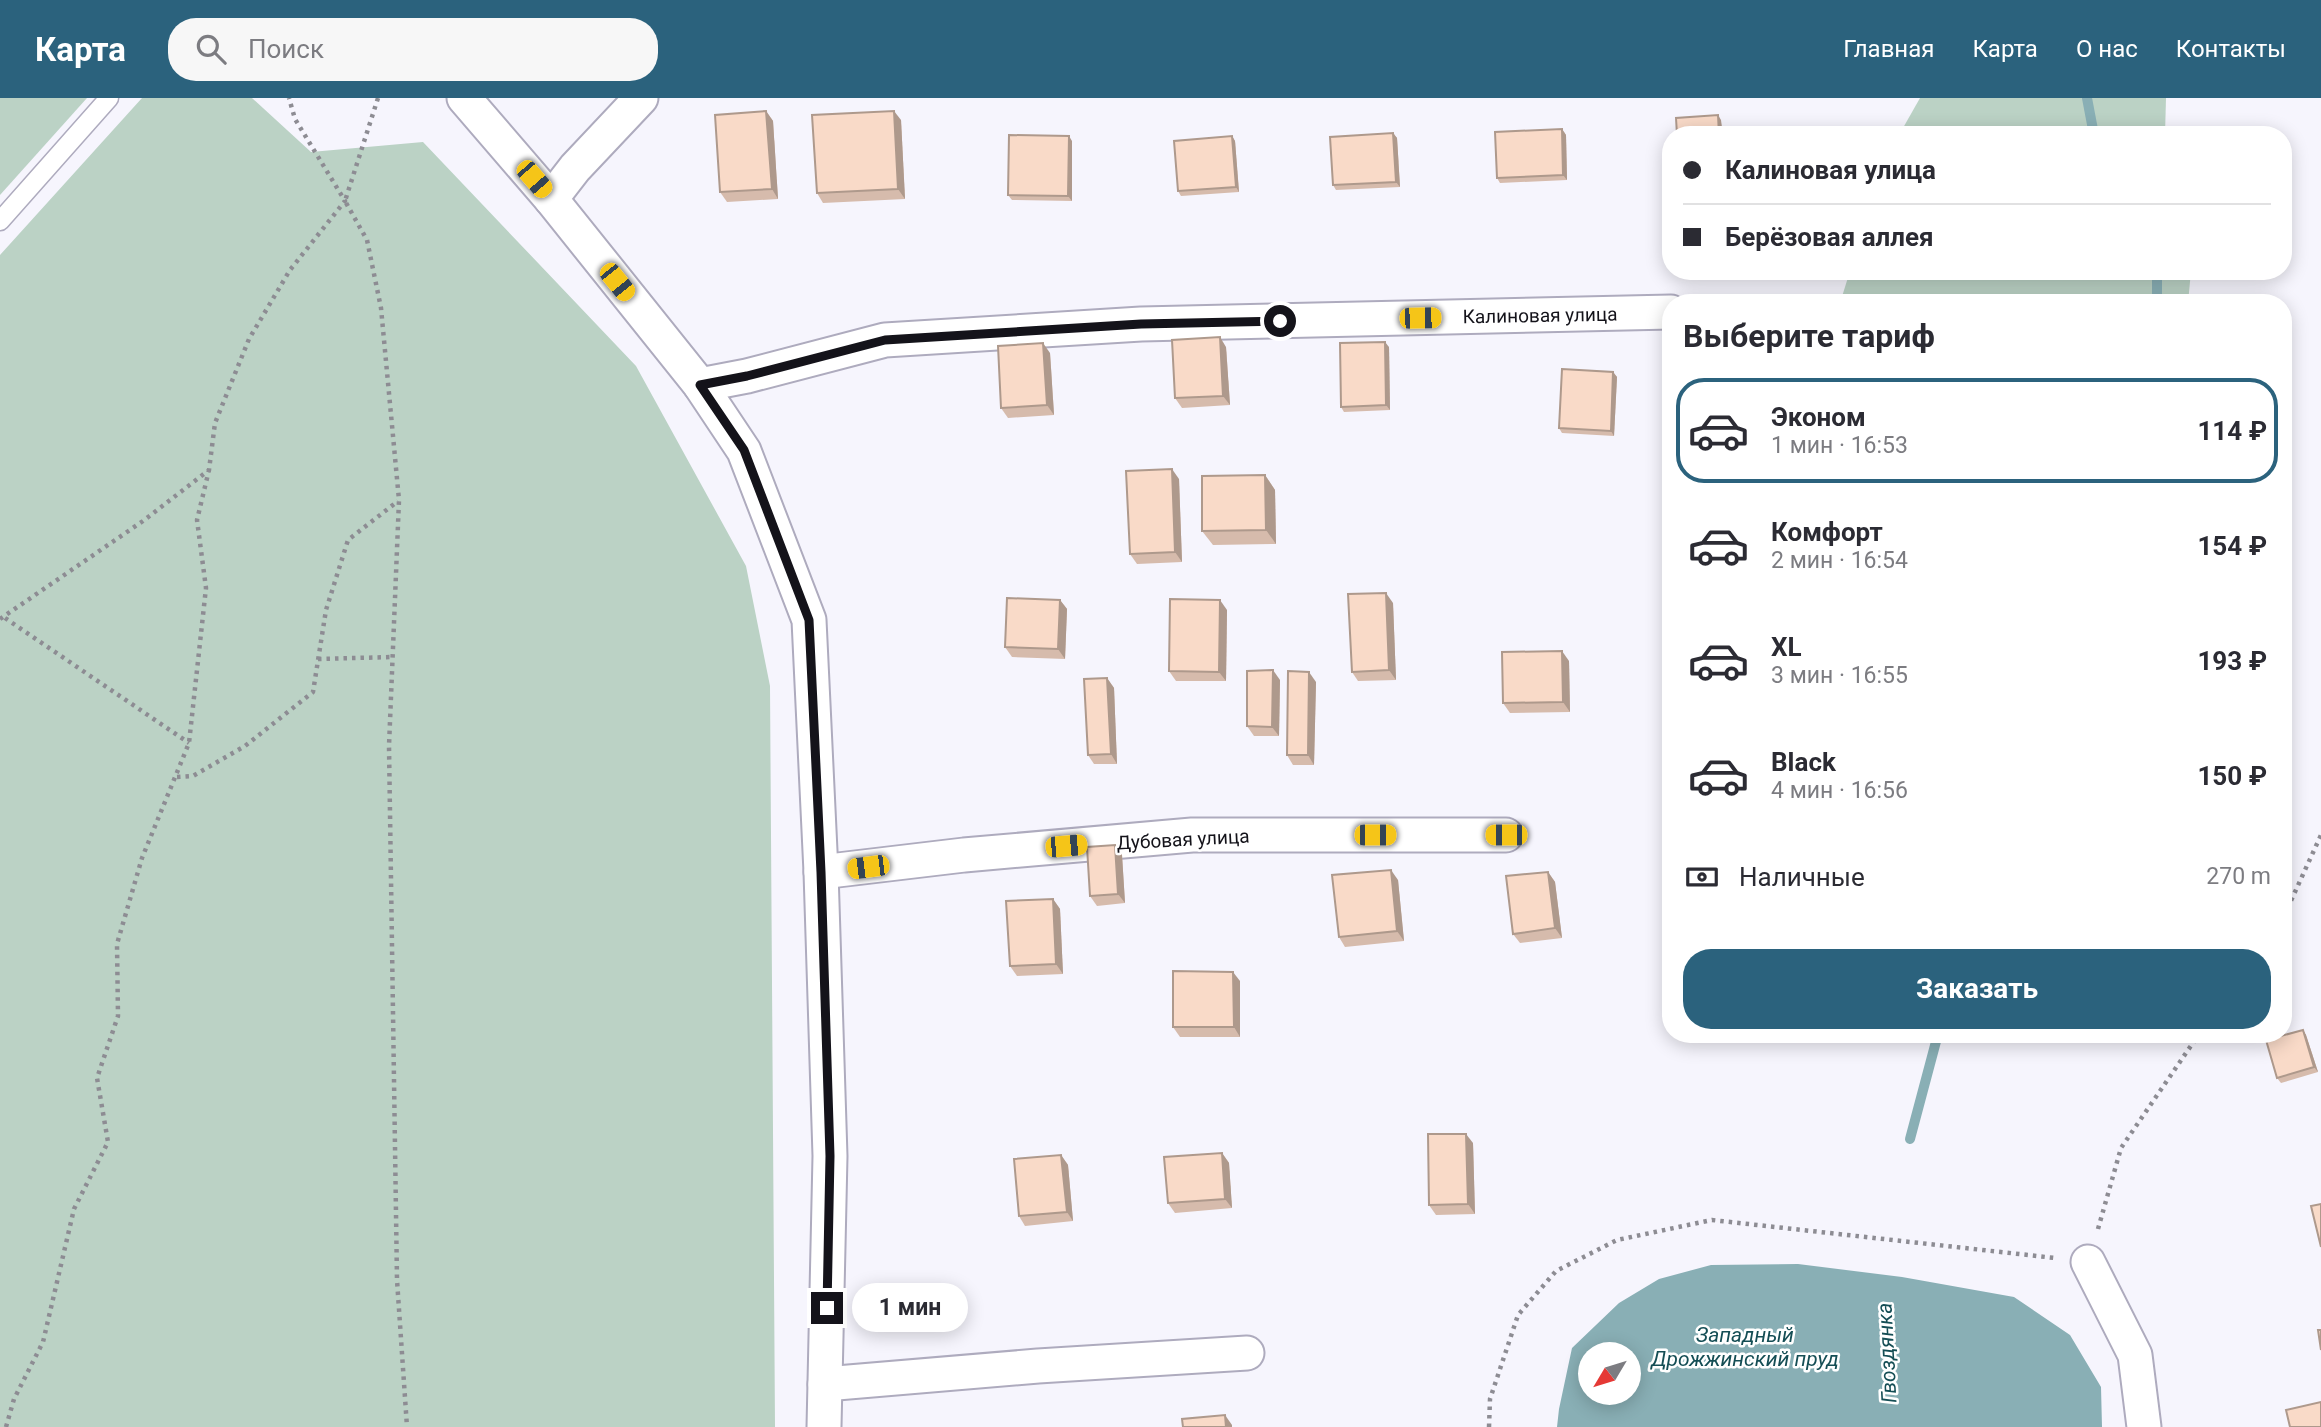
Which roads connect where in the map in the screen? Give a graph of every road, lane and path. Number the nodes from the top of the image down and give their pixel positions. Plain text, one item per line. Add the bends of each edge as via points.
1 (109, 98) edge
2 (289, 98) edge
3 (378, 98) edge
4 (464, 98) edge
5 (641, 98) edge
6 (551, 199) junction
7 (345, 201) junction
8 (0, 221) edge
9 (1662, 312) edge
10 (700, 385) junction
11 (209, 470) junction
12 (399, 500) junction
13 (2, 618) edge
14 (393, 657) junction
15 (318, 659) junction
16 (189, 743) junction
17 (177, 777) junction
18 (1506, 835) dead end
19 (2321, 835) edge
20 (821, 872) junction
21 (2292, 898) edge
22 (2193, 1043) edge
23 (2088, 1262) junction
24 (1247, 1353) dead end
25 (825, 1384) junction
26 (6, 1427) edge
27 (407, 1427) edge
28 (824, 1427) edge
29 (1489, 1427) edge
30 (2144, 1427) edge

1 - 8 lane
2 - 7 path via 295,119
3 - 7 path
4 - 6 street
5 - 6 street
6 - 10 street
7 - 11 path via 290,270 249,339 215,423
7 - 12 path via 366,240 382,308
9 - 10 street, Калиновая улица via 1141,324 885,340
10 - 20 street via 744,450 809,620
11 - 13 path
11 - 16 path via 197,520 205,588
12 - 14 path
12 - 15 path via 348,540 326,610
13 - 16 path
14 - 15 path
14 - 27 path via 389,746 397,1266
15 - 17 path via 313,692 244,746 193,776
16 - 17 path
17 - 26 path via 142,858 117,944 118,1016 97,1078 108,1142 74,1209 43,1342
18 - 20 street, Дубовая улица via 1192,835
19 - 21 path
20 - 25 street via 830,1156
22 - 23 path via 2121,1148
23 - 29 path via 1712,1220 1617,1240 1556,1271 1518,1315 1490,1398
23 - 30 street via 2135,1355
24 - 25 street
25 - 28 street

